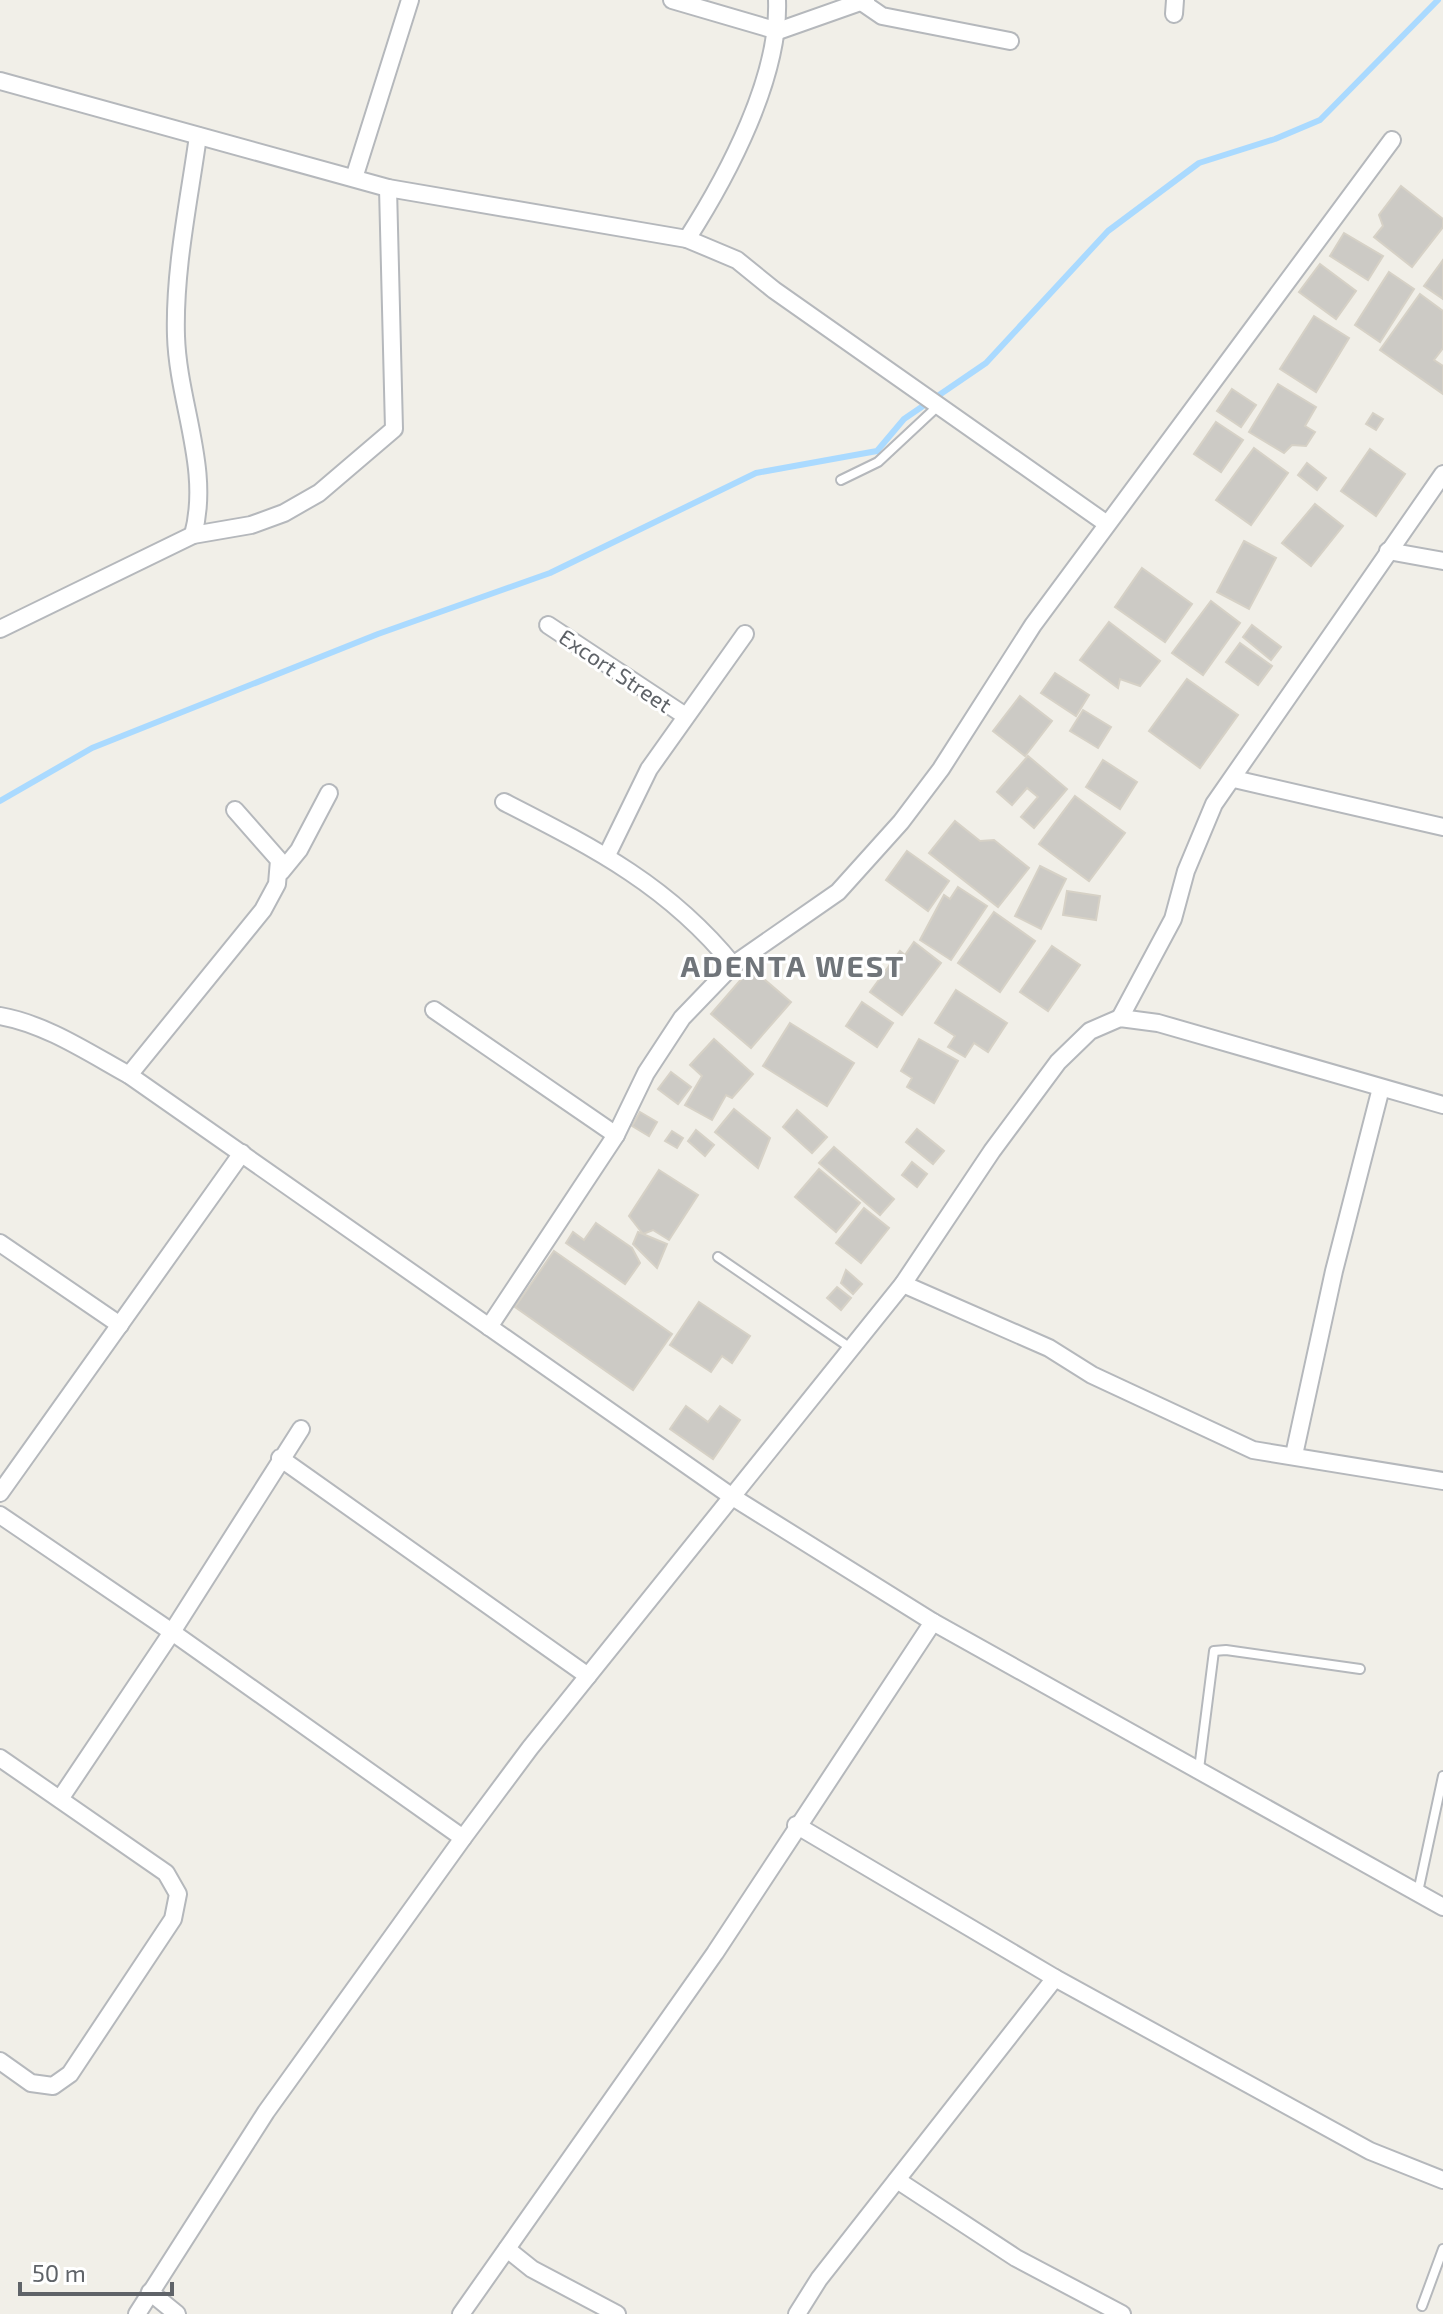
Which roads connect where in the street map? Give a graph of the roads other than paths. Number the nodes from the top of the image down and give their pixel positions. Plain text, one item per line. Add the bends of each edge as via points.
1 (410, 0) edge
2 (672, 0) edge
3 (777, 0) edge
4 (864, 1) edge
5 (778, 31) junction
6 (1010, 41) dead end
7 (0, 81) edge
8 (198, 136) junction
9 (1392, 140) dead end
10 (354, 178) junction
11 (388, 188) junction
12 (687, 239) junction
13 (938, 406) junction
14 (1443, 474) edge
15 (841, 480) dead end
16 (1107, 524) junction
17 (193, 535) junction
18 (1388, 551) junction
19 (1443, 561) edge
20 (548, 625) dead end
21 (0, 629) edge
22 (745, 634) dead end
23 (684, 715) junction
24 (1234, 779) junction
25 (329, 793) dead end
26 (504, 802) dead end
27 (235, 810) dead end
28 (1443, 827) edge
29 (607, 855) junction
30 (281, 872) junction
31 (733, 965) junction
32 (434, 1010) dead end
33 (0, 1016) edge
34 (1120, 1018) junction
35 (129, 1075) junction
36 (1381, 1088) junction
37 (1443, 1105) edge
38 (616, 1135) junction
39 (242, 1153) junction
40 (0, 1243) edge
41 (718, 1257) dead end
42 (903, 1284) junction
43 (120, 1325) junction
44 (489, 1327) junction
45 (852, 1349) junction
46 (301, 1429) dead end
47 (1294, 1455) junction
48 (280, 1458) junction
49 (1443, 1481) edge
50 (0, 1493) edge
51 (731, 1496) junction
52 (0, 1515) edge
53 (933, 1622) junction
54 (172, 1632) junction
55 (1360, 1669) dead end
56 (588, 1676) junction
57 (0, 1758) edge
58 (1199, 1769) junction
59 (1443, 1776) edge
60 (60, 1799) junction
61 (796, 1825) junction
62 (463, 1838) junction
63 (1418, 1894) junction
64 (1443, 1907) edge
65 (1055, 1978) junction
66 (0, 2061) edge
67 (897, 2180) junction
68 (1443, 2180) edge
69 (507, 2249) junction
70 (1443, 2249) edge
71 (150, 2292) junction
72 (1422, 2306) dead end
73 (137, 2314) edge
74 (177, 2314) edge
75 (461, 2314) edge
76 (617, 2314) edge
77 (797, 2314) edge
78 (1122, 2314) edge

1 - 10 street
2 - 5 street
3 - 5 street
4 - 5 street
4 - 6 street via 882,16
5 - 12 street via 720,186
7 - 8 street
8 - 10 street
8 - 17 street via 176,335 200,488
9 - 16 street
10 - 11 street
11 - 12 street
11 - 17 street via 394,429 319,493 284,513
12 - 13 street via 737,260
13 - 15 lane via 878,462
13 - 16 street
14 - 18 street
16 - 31 street via 901,822 838,892
17 - 21 street
18 - 19 street
18 - 24 street
20 - 23 street, Excort Street
22 - 23 street
23 - 29 street via 649,769
24 - 28 street
24 - 34 street via 1214,804 1173,919
25 - 30 street
26 - 29 street
27 - 30 street via 279,860
29 - 31 street via 701,926
30 - 35 street via 263,910
31 - 38 street via 682,1018 646,1073
32 - 38 street
33 - 35 street via 67,1041
34 - 36 street via 1158,1023
34 - 42 street via 1090,1031 1058,1062
35 - 39 street
36 - 37 street
36 - 47 street
38 - 44 street
39 - 43 street
39 - 44 street
40 - 43 street
41 - 45 lane
42 - 45 street
42 - 47 street via 1036,1342 1092,1375 1253,1450
43 - 50 street
44 - 51 street
45 - 51 street
46 - 48 street
47 - 49 street
48 - 54 street
48 - 56 street
51 - 53 street
51 - 56 street
52 - 54 street
53 - 58 street
53 - 61 street
54 - 60 street
54 - 62 street
55 - 58 lane via 1214,1651
56 - 62 street
57 - 60 street
58 - 63 street
59 - 63 lane
60 - 66 street via 166,1873 178,1894 173,1919 70,2074 53,2086 31,2083
61 - 65 street
61 - 69 street via 715,1953
62 - 71 street via 266,2112
63 - 64 street
65 - 67 street
65 - 68 street via 1370,2151
67 - 77 street
67 - 78 street via 1016,2258
69 - 75 street
69 - 76 street via 532,2269
70 - 72 lane
71 - 73 street
71 - 74 street

